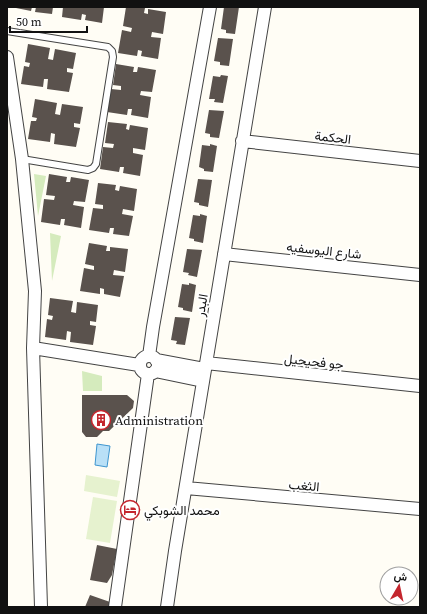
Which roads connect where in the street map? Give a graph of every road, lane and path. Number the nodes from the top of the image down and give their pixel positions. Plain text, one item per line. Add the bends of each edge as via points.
1 (210, 7) edge
2 (264, 7) edge
3 (7, 31) edge
4 (7, 57) edge
5 (242, 141) junction
6 (22, 159) junction
7 (420, 161) edge
8 (224, 254) junction
9 (420, 275) edge
10 (33, 348) junction
11 (152, 365) junction
12 (204, 371) junction
13 (420, 386) edge
14 (186, 488) junction
15 (420, 509) edge
16 (41, 607) edge
17 (115, 607) edge
18 (171, 607) edge

1 - 11 street via 153,327
2 - 5 street, البدر
3 - 6 lane via 108,47 113,57 96,164 93,168 88,170
4 - 6 street
5 - 7 street, الحكمة
5 - 8 street, البدر
6 - 10 street via 35,291
8 - 9 street, شارع اليوسفيه
8 - 12 street, البدر
10 - 11 street via 139,365 141,370
10 - 16 street
11 - 12 street, جو فحيحيل
11 - 17 street
12 - 13 street, جو فحيحيل
12 - 14 street, البدر
14 - 15 street, الثغب
14 - 18 street, البدر via 175,551

